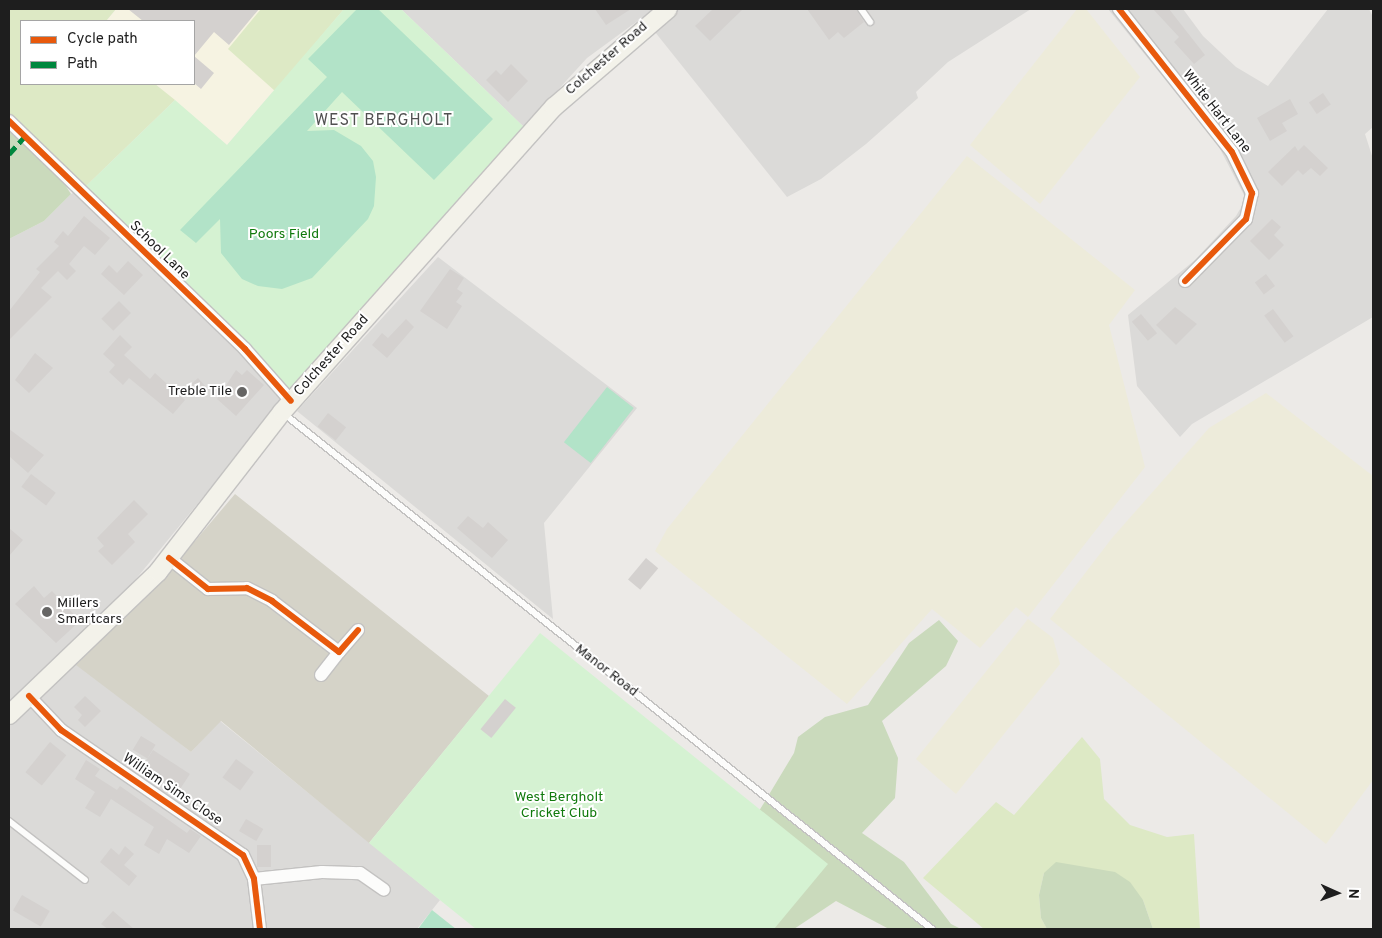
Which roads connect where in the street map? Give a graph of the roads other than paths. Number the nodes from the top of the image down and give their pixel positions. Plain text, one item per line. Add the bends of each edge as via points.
1 (668, 9) edge
2 (861, 9) edge
3 (1119, 9) edge
4 (870, 22) dead end
5 (9, 121) edge
6 (1185, 281) dead end
7 (286, 406) junction
8 (170, 558) junction
9 (358, 630) dead end
10 (339, 652) junction
11 (322, 675) dead end
12 (29, 696) junction
13 (9, 715) edge
14 (9, 821) edge
15 (254, 879) junction
16 (85, 880) dead end
17 (384, 890) dead end
18 (260, 929) edge
19 (932, 929) edge

1 - 7 main road, Colchester Road via 554,107
2 - 4 lane
3 - 6 street, White Hart Lane via 1232,152 1252,193 1246,219
5 - 7 street, School Lane via 245,350
7 - 8 main road, Colchester Road
7 - 19 lane, Manor Road
8 - 10 street via 208,589 247,588 272,601
8 - 12 main road, Colchester Road
9 - 10 street
10 - 11 street
12 - 13 main road, Colchester Road
12 - 15 street, William Sims Close via 61,730 229,843 243,855
14 - 16 lane
15 - 17 street via 322,872 360,873
15 - 18 street, William Sims Close

